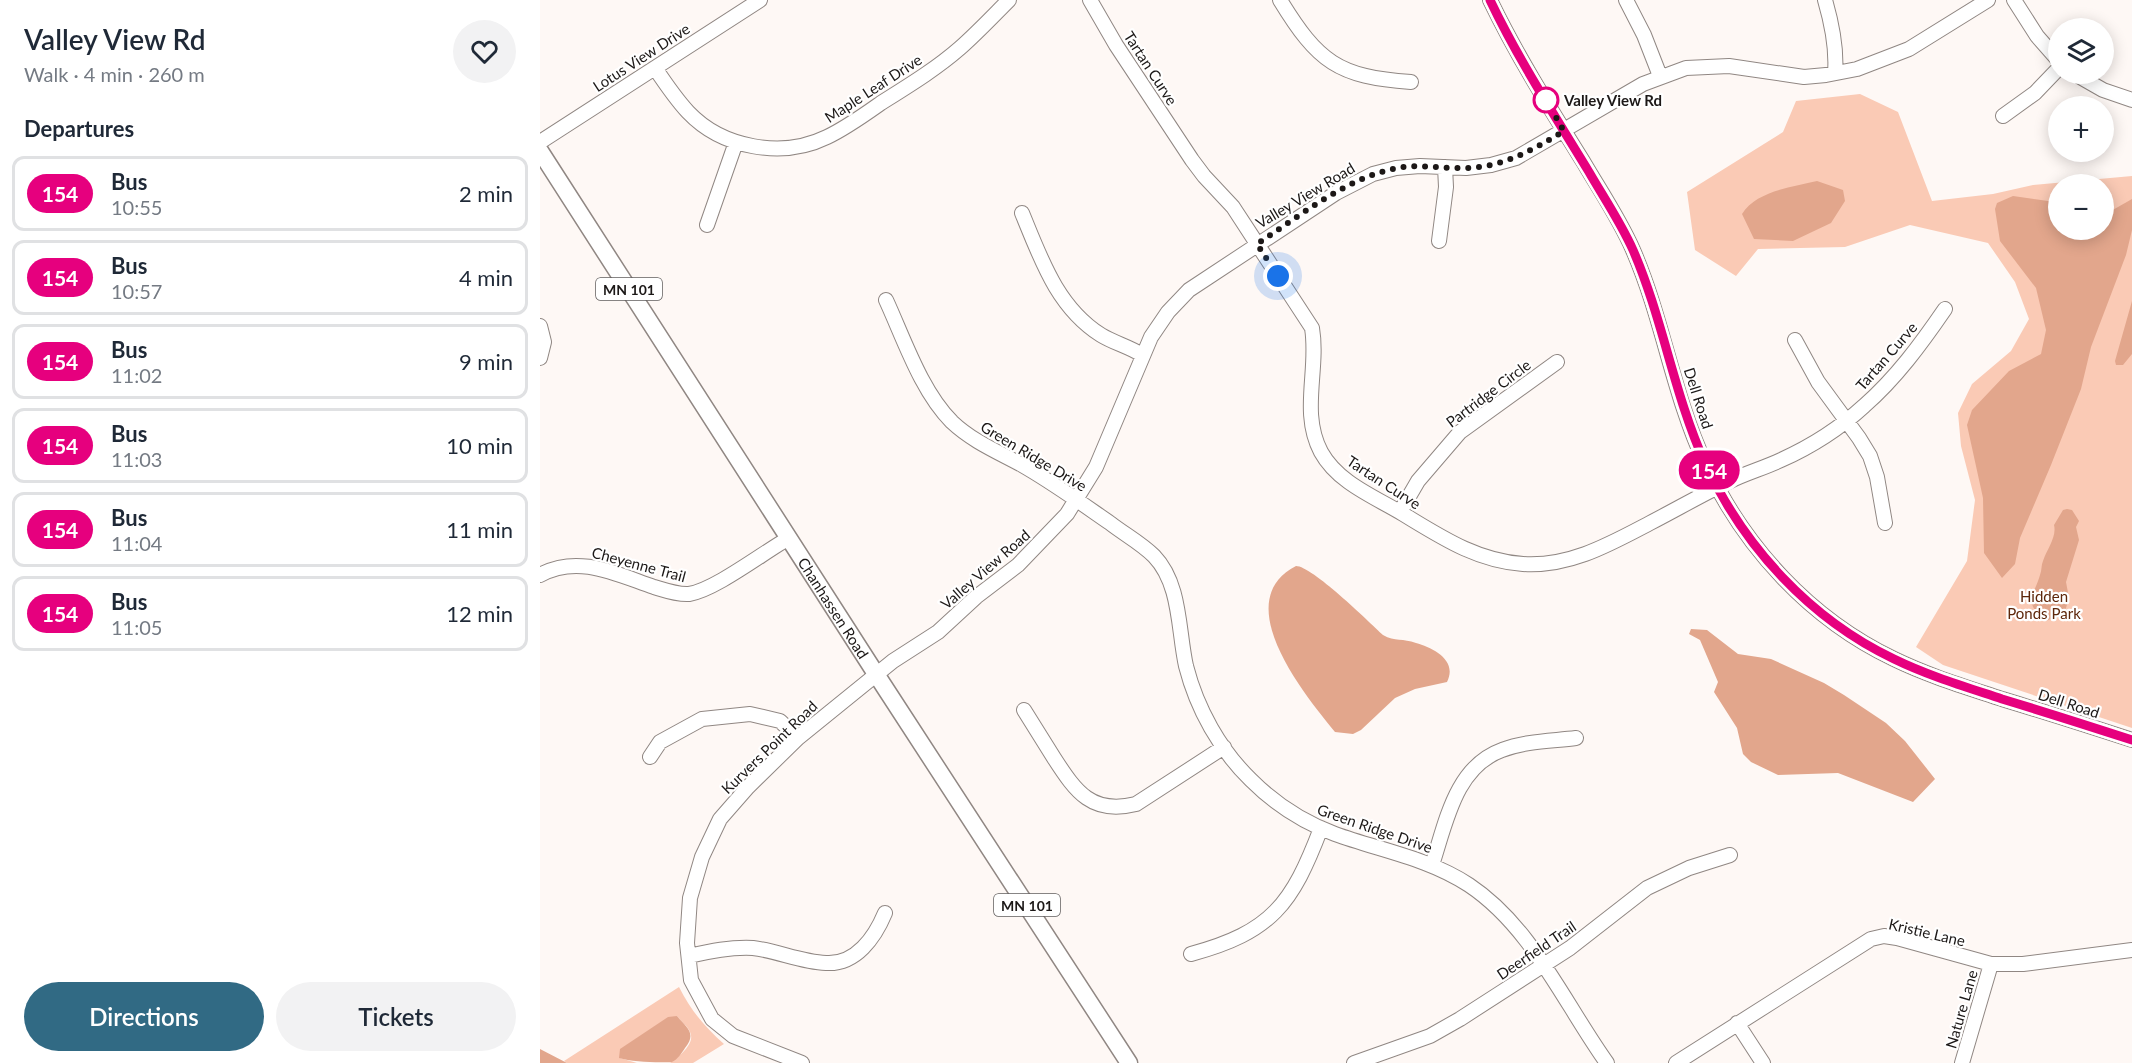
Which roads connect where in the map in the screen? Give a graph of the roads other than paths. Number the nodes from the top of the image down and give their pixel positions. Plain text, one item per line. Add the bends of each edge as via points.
1 (760, 0) edge
2 (1009, 0) edge
3 (1090, 0) edge
4 (1281, 0) edge
5 (1490, 0) edge
6 (1626, 0) edge
7 (1825, 0) edge
8 (1988, 0) edge
9 (2014, 0) edge
10 (2048, 49) edge
11 (655, 68) junction
12 (1835, 73) junction
13 (1660, 76) junction
14 (2048, 79) edge
15 (1411, 82) dead end
16 (2092, 84) edge
17 (2132, 100) edge
18 (2003, 116) dead end
19 (1564, 131) junction
20 (540, 142) edge
21 (736, 142) junction
22 (540, 151) edge
23 (1445, 167) junction
24 (1022, 213) dead end
25 (707, 225) dead end
26 (1439, 241) dead end
27 (1257, 244) junction
28 (886, 300) dead end
29 (1945, 309) dead end
30 (540, 326) edge
31 (1795, 340) dead end
32 (1142, 356) junction
33 (540, 358) edge
34 (1557, 362) dead end
35 (1846, 420) junction
36 (1718, 488) junction
37 (1076, 500) junction
38 (1400, 512) junction
39 (1885, 523) dead end
40 (789, 538) junction
41 (540, 575) edge
42 (876, 674) junction
43 (1024, 710) dead end
44 (798, 738) junction
45 (1576, 738) dead end
46 (2132, 740) edge
47 (1224, 747) junction
48 (650, 757) dead end
49 (1321, 828) junction
50 (1730, 855) dead end
51 (1432, 865) junction
52 (885, 913) dead end
53 (2132, 950) edge
54 (1191, 954) dead end
55 (689, 956) junction
56 (1991, 964) junction
57 (1543, 966) junction
58 (1737, 1023) junction
59 (784, 1060) edge
60 (802, 1063) edge
61 (1129, 1063) edge
62 (1353, 1063) edge
63 (1607, 1063) edge
64 (1676, 1063) edge
65 (1763, 1063) edge
66 (1962, 1063) edge

1 - 11 street, Lotus View Drive
2 - 21 street, Maple Leaf Drive via 932,71 825,138 778,149
3 - 27 street, Tartan Curve via 1192,160 1233,207
4 - 15 street via 1311,46 1328,60 1368,78
5 - 19 street, Dell Road
6 - 13 street
7 - 12 street via 1837,56
8 - 12 street, Valley View Road via 1909,49
9 - 10 street
11 - 20 street, Lotus View Drive
11 - 21 street, Maple Leaf Drive via 689,113
12 - 13 street, Valley View Road via 1804,77 1707,66
13 - 19 street, Valley View Road
14 - 18 street
16 - 17 street
19 - 23 street, Valley View Road via 1500,163
19 - 36 street, Dell Road via 1633,250 1689,422
21 - 25 street
22 - 40 main road, Chanhassen Road / MN 101
23 - 26 street
23 - 27 street, Valley View Road via 1396,168 1373,174
24 - 32 street via 1053,284 1066,303 1101,334
27 - 32 street, Valley View Road via 1189,290 1168,312
27 - 38 street, Tartan Curve via 1312,328 1315,346 1310,413 1313,435 1322,454 1353,485
28 - 37 street, Green Ridge Drive via 923,380 950,420 969,436
29 - 35 street, Tartan Curve via 1892,378
30 - 33 street via 544,342
31 - 35 street via 1818,382
32 - 37 street, Valley View Road via 1096,467
34 - 38 street, Partridge Circle via 1460,432 1418,481
35 - 36 street, Tartan Curve via 1781,460
35 - 39 street via 1870,456
36 - 38 street, Tartan Curve via 1601,548 1550,563 1498,561 1472,553
36 - 46 street, Dell Road via 1747,534 1780,575 1841,628 1876,650 1950,682
37 - 42 street, Valley View Road via 1018,565 938,632
37 - 47 street, Green Ridge Drive via 1142,546 1165,571 1176,604 1187,670 1199,702
40 - 41 street, Cheyenne Trail via 699,592 687,594 576,564
40 - 42 main road, Chanhassen Road / MN 101
42 - 44 street, Kurvers Point Road
42 - 61 main road, Chanhassen Road / MN 101
43 - 47 street via 1068,781 1092,802 1106,806 1122,808 1136,804
44 - 48 street via 780,721 750,714 702,719 660,742
44 - 55 street, Kurvers Point Road via 720,819 702,857 690,898
45 - 51 street via 1501,750 1471,771 1456,795
47 - 49 street, Green Ridge Drive via 1253,782 1282,807
49 - 51 street, Green Ridge Drive
49 - 54 street via 1296,886 1280,907 1239,938
50 - 57 street, Deerfield Trail via 1689,868 1647,888
51 - 57 street, Green Ridge Drive via 1468,884 1509,919
52 - 55 street via 878,930 862,950 841,962 727,947
53 - 56 street, Kristie Lane via 2034,963
55 - 59 street, Kurvers Point Road via 691,980 712,1018 733,1036
56 - 58 street, Kristie Lane via 1898,938 1871,939
56 - 66 street, Nature Lane
57 - 62 street, Deerfield Trail via 1430,1036
57 - 63 street, Green Ridge Drive
58 - 64 street, Kristie Lane
58 - 65 street
59 - 60 street, Kurvers Point Road

